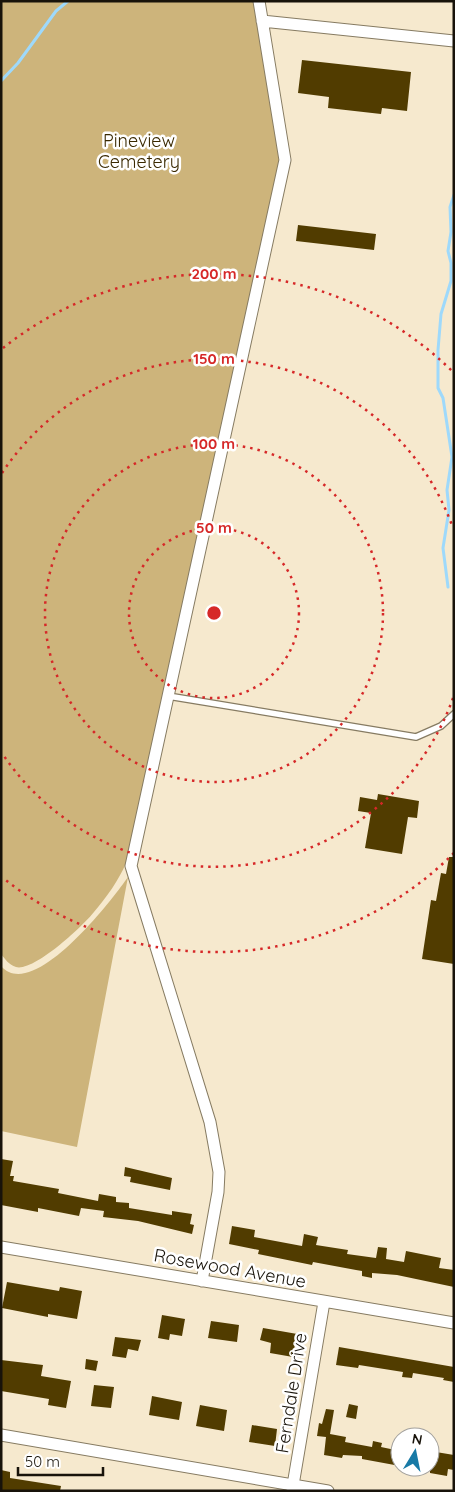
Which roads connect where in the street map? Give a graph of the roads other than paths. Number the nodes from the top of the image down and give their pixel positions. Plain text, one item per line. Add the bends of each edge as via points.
1 (259, 1) edge
2 (262, 21) junction
3 (454, 41) edge
4 (168, 696) junction
5 (454, 714) edge
6 (1, 1247) edge
7 (202, 1281) junction
8 (324, 1302) junction
9 (454, 1322) edge
10 (1, 1435) edge
11 (293, 1488) edge
12 (328, 1491) edge

1 - 2 street
2 - 3 street
2 - 4 street via 285,160
4 - 5 lane via 416,737 442,726
4 - 7 street via 131,866 216,1150 218,1192
6 - 7 street, Rosewood Avenue
7 - 8 street, Rosewood Avenue
8 - 9 street, Rosewood Avenue
8 - 11 street, Ferndale Drive
10 - 11 street
11 - 12 street

